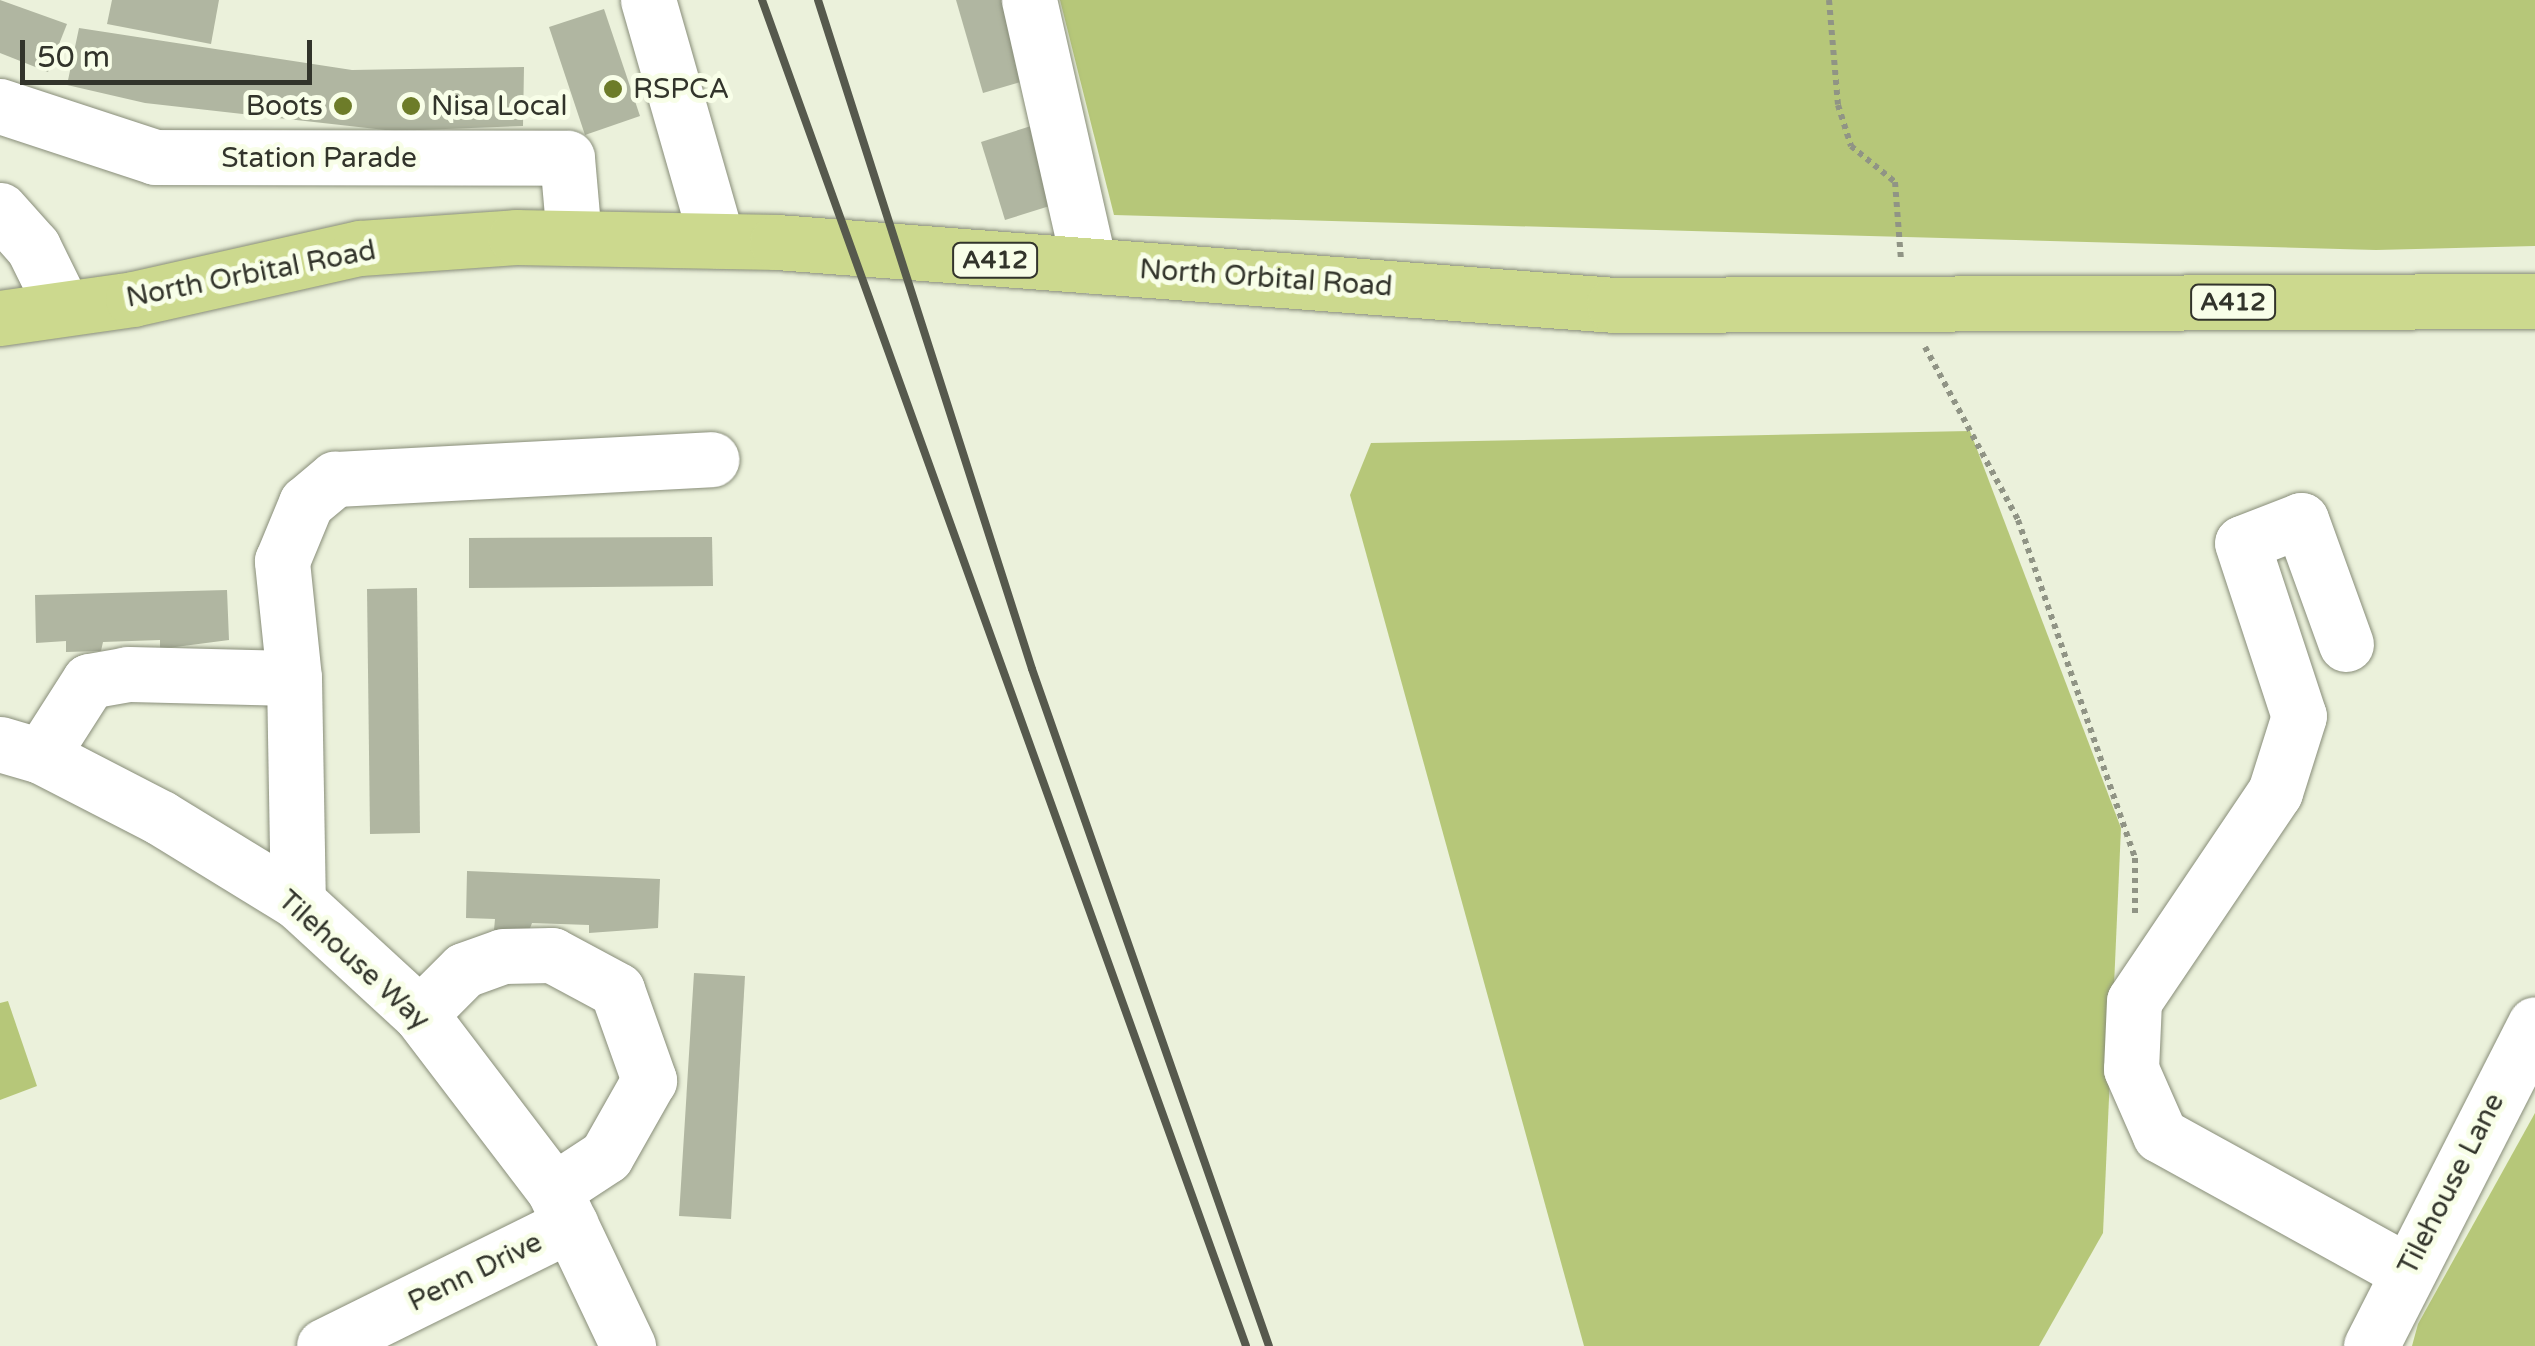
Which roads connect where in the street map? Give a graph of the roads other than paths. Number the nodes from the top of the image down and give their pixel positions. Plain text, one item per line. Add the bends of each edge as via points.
1 (648, 0) edge
2 (1028, 0) edge
3 (0, 106) edge
4 (0, 210) edge
5 (574, 238) junction
6 (717, 240) junction
7 (1088, 264) junction
8 (2535, 301) edge
9 (63, 308) junction
10 (2, 321) edge
11 (710, 458) dead end
12 (2346, 644) dead end
13 (294, 678) junction
14 (21, 750) edge
15 (298, 902) junction
16 (420, 1014) junction
17 (2535, 1024) edge
18 (562, 1207) junction
19 (2406, 1271) junction
20 (324, 1346) edge
21 (628, 1346) edge
22 (2371, 1346) edge

1 - 6 street
2 - 7 street via 1058,105
3 - 5 street, Station Parade via 155,157 567,158
4 - 9 street via 33,247
5 - 6 main road, North Orbital Road / A412
5 - 9 main road, North Orbital Road / A412 via 360,248
6 - 7 main road, North Orbital Road / A412
7 - 8 main road, North Orbital Road / A412 via 1614,305
9 - 10 main road, North Orbital Road / A412
11 - 13 street via 335,479 306,503 282,561
12 - 19 street via 2301,520 2242,542 2299,716 2276,792 2134,1001 2130,1070 2160,1135
13 - 14 street via 128,674 89,681
13 - 15 street
14 - 15 street, Tilehouse Way
15 - 16 street, Tilehouse Way
16 - 18 street, Tilehouse Way
16 - 18 street, Penn Drive via 464,970 504,956 552,955 617,990 649,1080 606,1156
17 - 19 street, Tilehouse Lane
18 - 20 street, Penn Drive
18 - 21 street, Tilehouse Way
19 - 22 street, Tilehouse Lane

